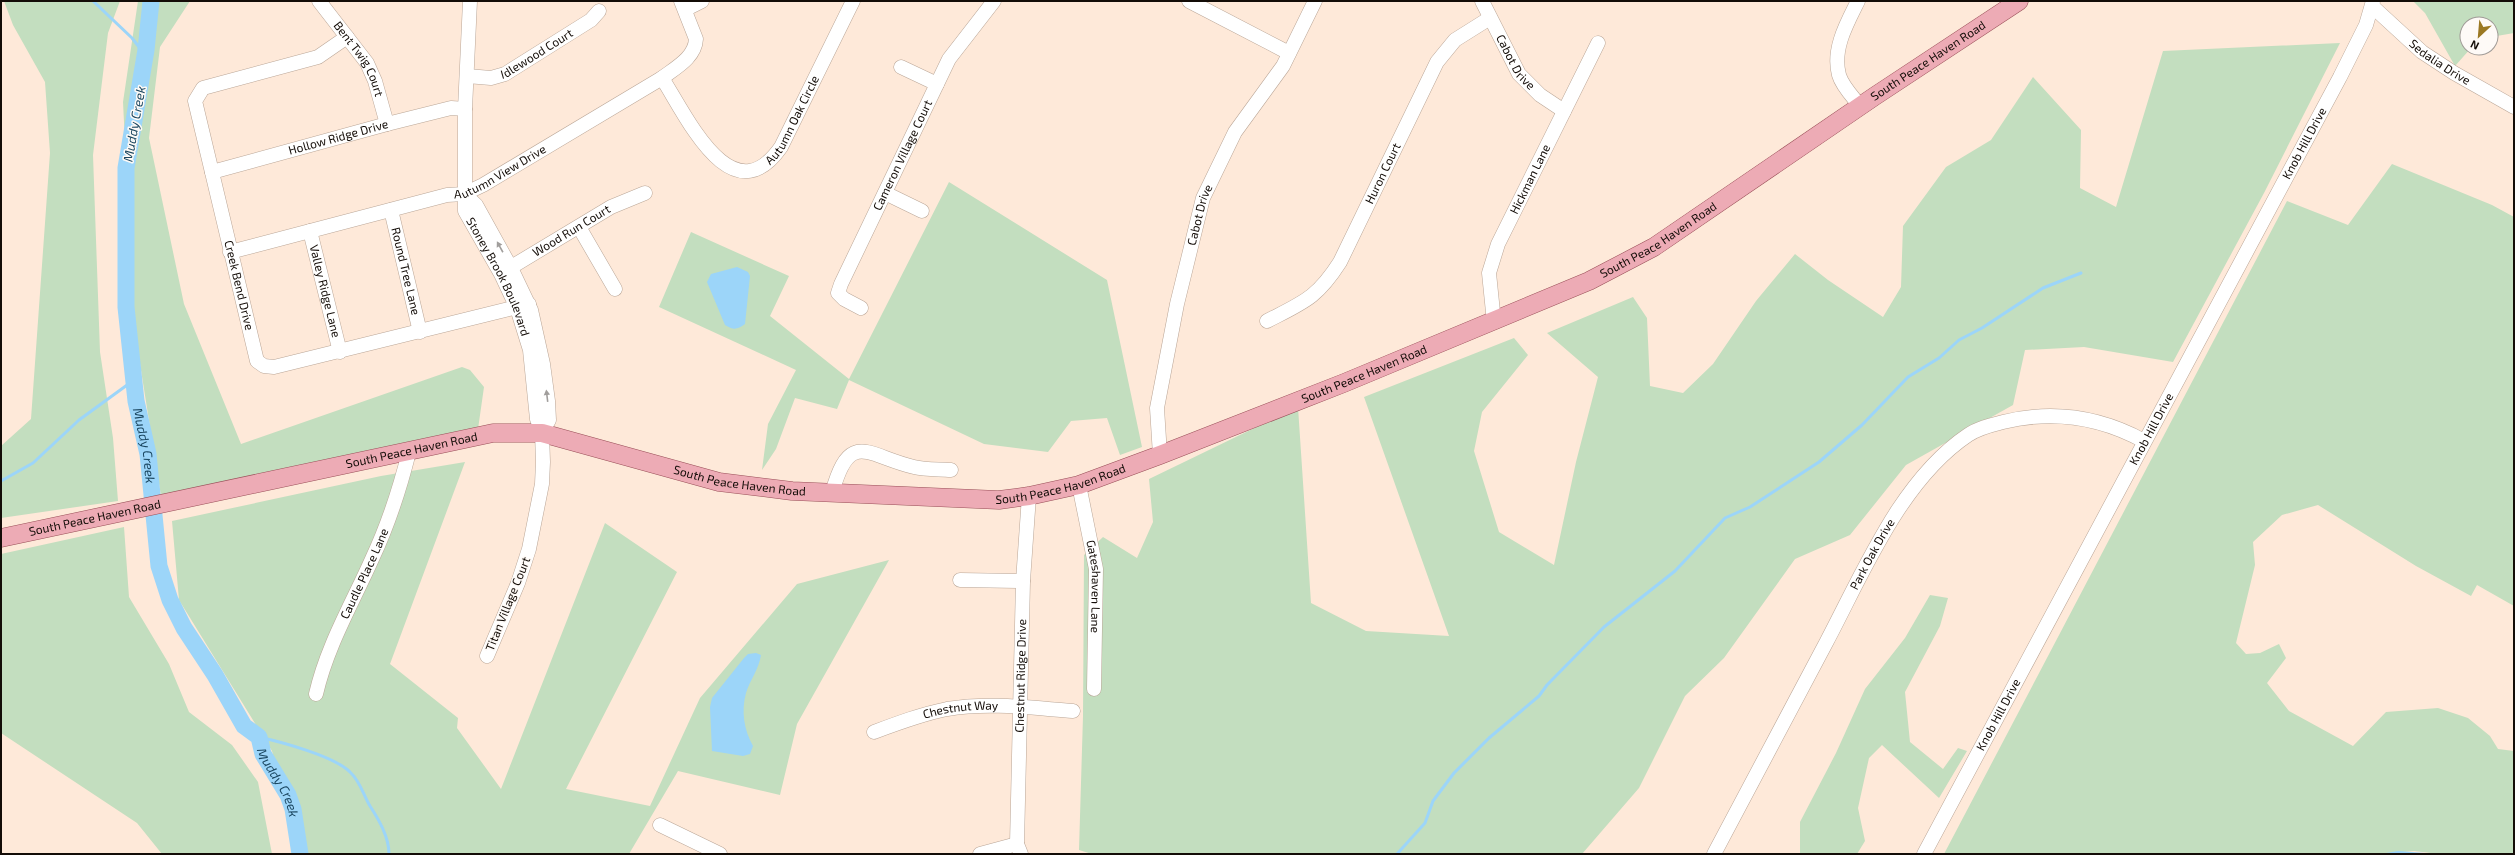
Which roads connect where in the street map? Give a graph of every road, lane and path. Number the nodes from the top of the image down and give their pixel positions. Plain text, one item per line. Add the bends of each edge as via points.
1 (319, 1) edge
2 (470, 1) edge
3 (702, 1) edge
4 (853, 1) edge
5 (994, 1) edge
6 (1189, 1) edge
7 (1315, 1) edge
8 (1482, 1) edge
9 (1858, 1) edge
10 (2019, 1) edge
11 (2373, 4) edge
12 (683, 5) edge
13 (599, 12) dead end
14 (1490, 18) junction
15 (347, 37) junction
16 (1598, 43) dead end
17 (1289, 53) junction
18 (900, 67) dead end
19 (467, 76) junction
20 (662, 78) junction
21 (937, 84) junction
22 (1860, 106) junction
23 (2514, 108) edge
24 (465, 109) junction
25 (1564, 111) junction
26 (387, 124) junction
27 (212, 172) junction
28 (645, 193) dead end
29 (885, 193) junction
30 (464, 194) junction
31 (391, 210) junction
32 (922, 211) dead end
33 (579, 227) junction
34 (310, 231) junction
35 (230, 252) junction
36 (506, 271) junction
37 (615, 290) dead end
38 (523, 306) junction
39 (861, 308) dead end
40 (1267, 321) dead end
41 (1494, 322) junction
42 (420, 332) junction
43 (340, 352) junction
44 (542, 433) junction
45 (2144, 441) junction
46 (409, 452) junction
47 (1160, 455) junction
48 (951, 470) dead end
49 (1079, 484) junction
50 (832, 493) junction
51 (1029, 496) junction
52 (1, 538) edge
53 (960, 580) dead end
54 (1023, 581) junction
55 (487, 656) dead end
56 (1094, 689) dead end
57 (316, 694) dead end
58 (1020, 707) junction
59 (1073, 712) dead end
60 (874, 732) dead end
61 (660, 826) dead end
62 (1019, 849) edge
63 (720, 854) edge
64 (980, 854) edge
65 (1714, 854) edge
66 (1924, 854) edge

1 - 15 street, Bent Twig Court
2 - 19 street, Stoney Brook Boulevard
3 - 12 street
4 - 20 street, Autumn Oak Circle via 781,147 773,159 759,170 740,171 730,169 721,163 701,139
5 - 21 street, Cameron Village Court via 949,59
6 - 17 street
7 - 17 street, Cabot Drive
8 - 14 street, Cabot Drive
9 - 22 street via 1836,55 1839,76
10 - 22 main road, South Peace Haven Road
11 - 23 street, Sedalia Drive via 2422,52 2454,74
11 - 45 street, Knob Hill Drive via 2366,25 2340,77
12 - 20 street, Autumn View Drive via 694,30 696,46 686,61
13 - 19 street, Idlewood Court via 591,20 505,74 491,78
14 - 25 street, Cabot Drive via 1519,74 1540,95
14 - 40 street, Huron Court via 1455,40 1437,62 1340,262 1326,282 1310,298
15 - 26 street, Bent Twig Court via 367,63
15 - 27 street, Creek Bend Drive via 318,57 203,88 199,92 195,101
16 - 25 street, Hickman Lane
17 - 47 street, Cabot Drive via 1283,66 1235,132 1203,198 1177,304 1157,408
18 - 21 street
19 - 24 street, Stoney Brook Boulevard
20 - 30 street, Autumn View Drive
21 - 29 street, Cameron Village Court
22 - 41 main road, South Peace Haven Road via 1654,248 1589,282
24 - 26 street, Hollow Ridge Drive via 451,108
24 - 30 street, Stoney Brook Boulevard
25 - 41 street, Hickman Lane via 1498,244 1489,273
26 - 27 street, Hollow Ridge Drive
27 - 35 street, Creek Bend Drive
28 - 33 street, Wood Run Court via 611,207
29 - 32 street
29 - 39 street, Cameron Village Court via 838,293
30 - 31 street, Autumn View Drive via 447,195
30 - 36 street, Stoney Brook Boulevard via 465,210
31 - 34 street, Autumn View Drive
31 - 42 street, Round Tree Lane
33 - 36 street, Wood Run Court
33 - 37 street
34 - 35 street, Autumn View Drive
34 - 43 street, Valley Ridge Lane
35 - 43 street, Creek Bend Drive via 260,364 274,367
36 - 38 street, Stoney Brook Boulevard
38 - 42 street, Creek Bend Drive
38 - 44 street, Stoney Brook Boulevard via 537,330 548,401 549,420
41 - 47 main road, South Peace Haven Road
42 - 43 street, Creek Bend Drive
44 - 46 main road, South Peace Haven Road via 493,433
44 - 50 main road, South Peace Haven Road via 719,482
44 - 55 street, Titan Village Court via 542,484 529,549 518,584
45 - 65 street, Park Oak Drive via 2099,421 2072,416 2022,417 1990,425 1969,434 1941,456 1918,482 1879,543
45 - 66 street, Knob Hill Drive
46 - 52 main road, South Peace Haven Road
46 - 57 street, Caudle Place Lane via 400,486 373,559 339,627
47 - 49 main road, South Peace Haven Road
48 - 50 street via 915,468 871,452 858,452 847,457 840,465
49 - 51 main road, South Peace Haven Road
49 - 56 street, Gateshaven Lane via 1096,569
50 - 51 main road, South Peace Haven Road via 999,500
51 - 54 street, Chestnut Ridge Drive
53 - 54 street
54 - 58 street, Chestnut Ridge Drive
58 - 59 street, Chestnut Way
58 - 60 street, Chestnut Way via 982,706 948,709
58 - 62 street, Chestnut Ridge Drive
61 - 63 street
62 - 64 street

